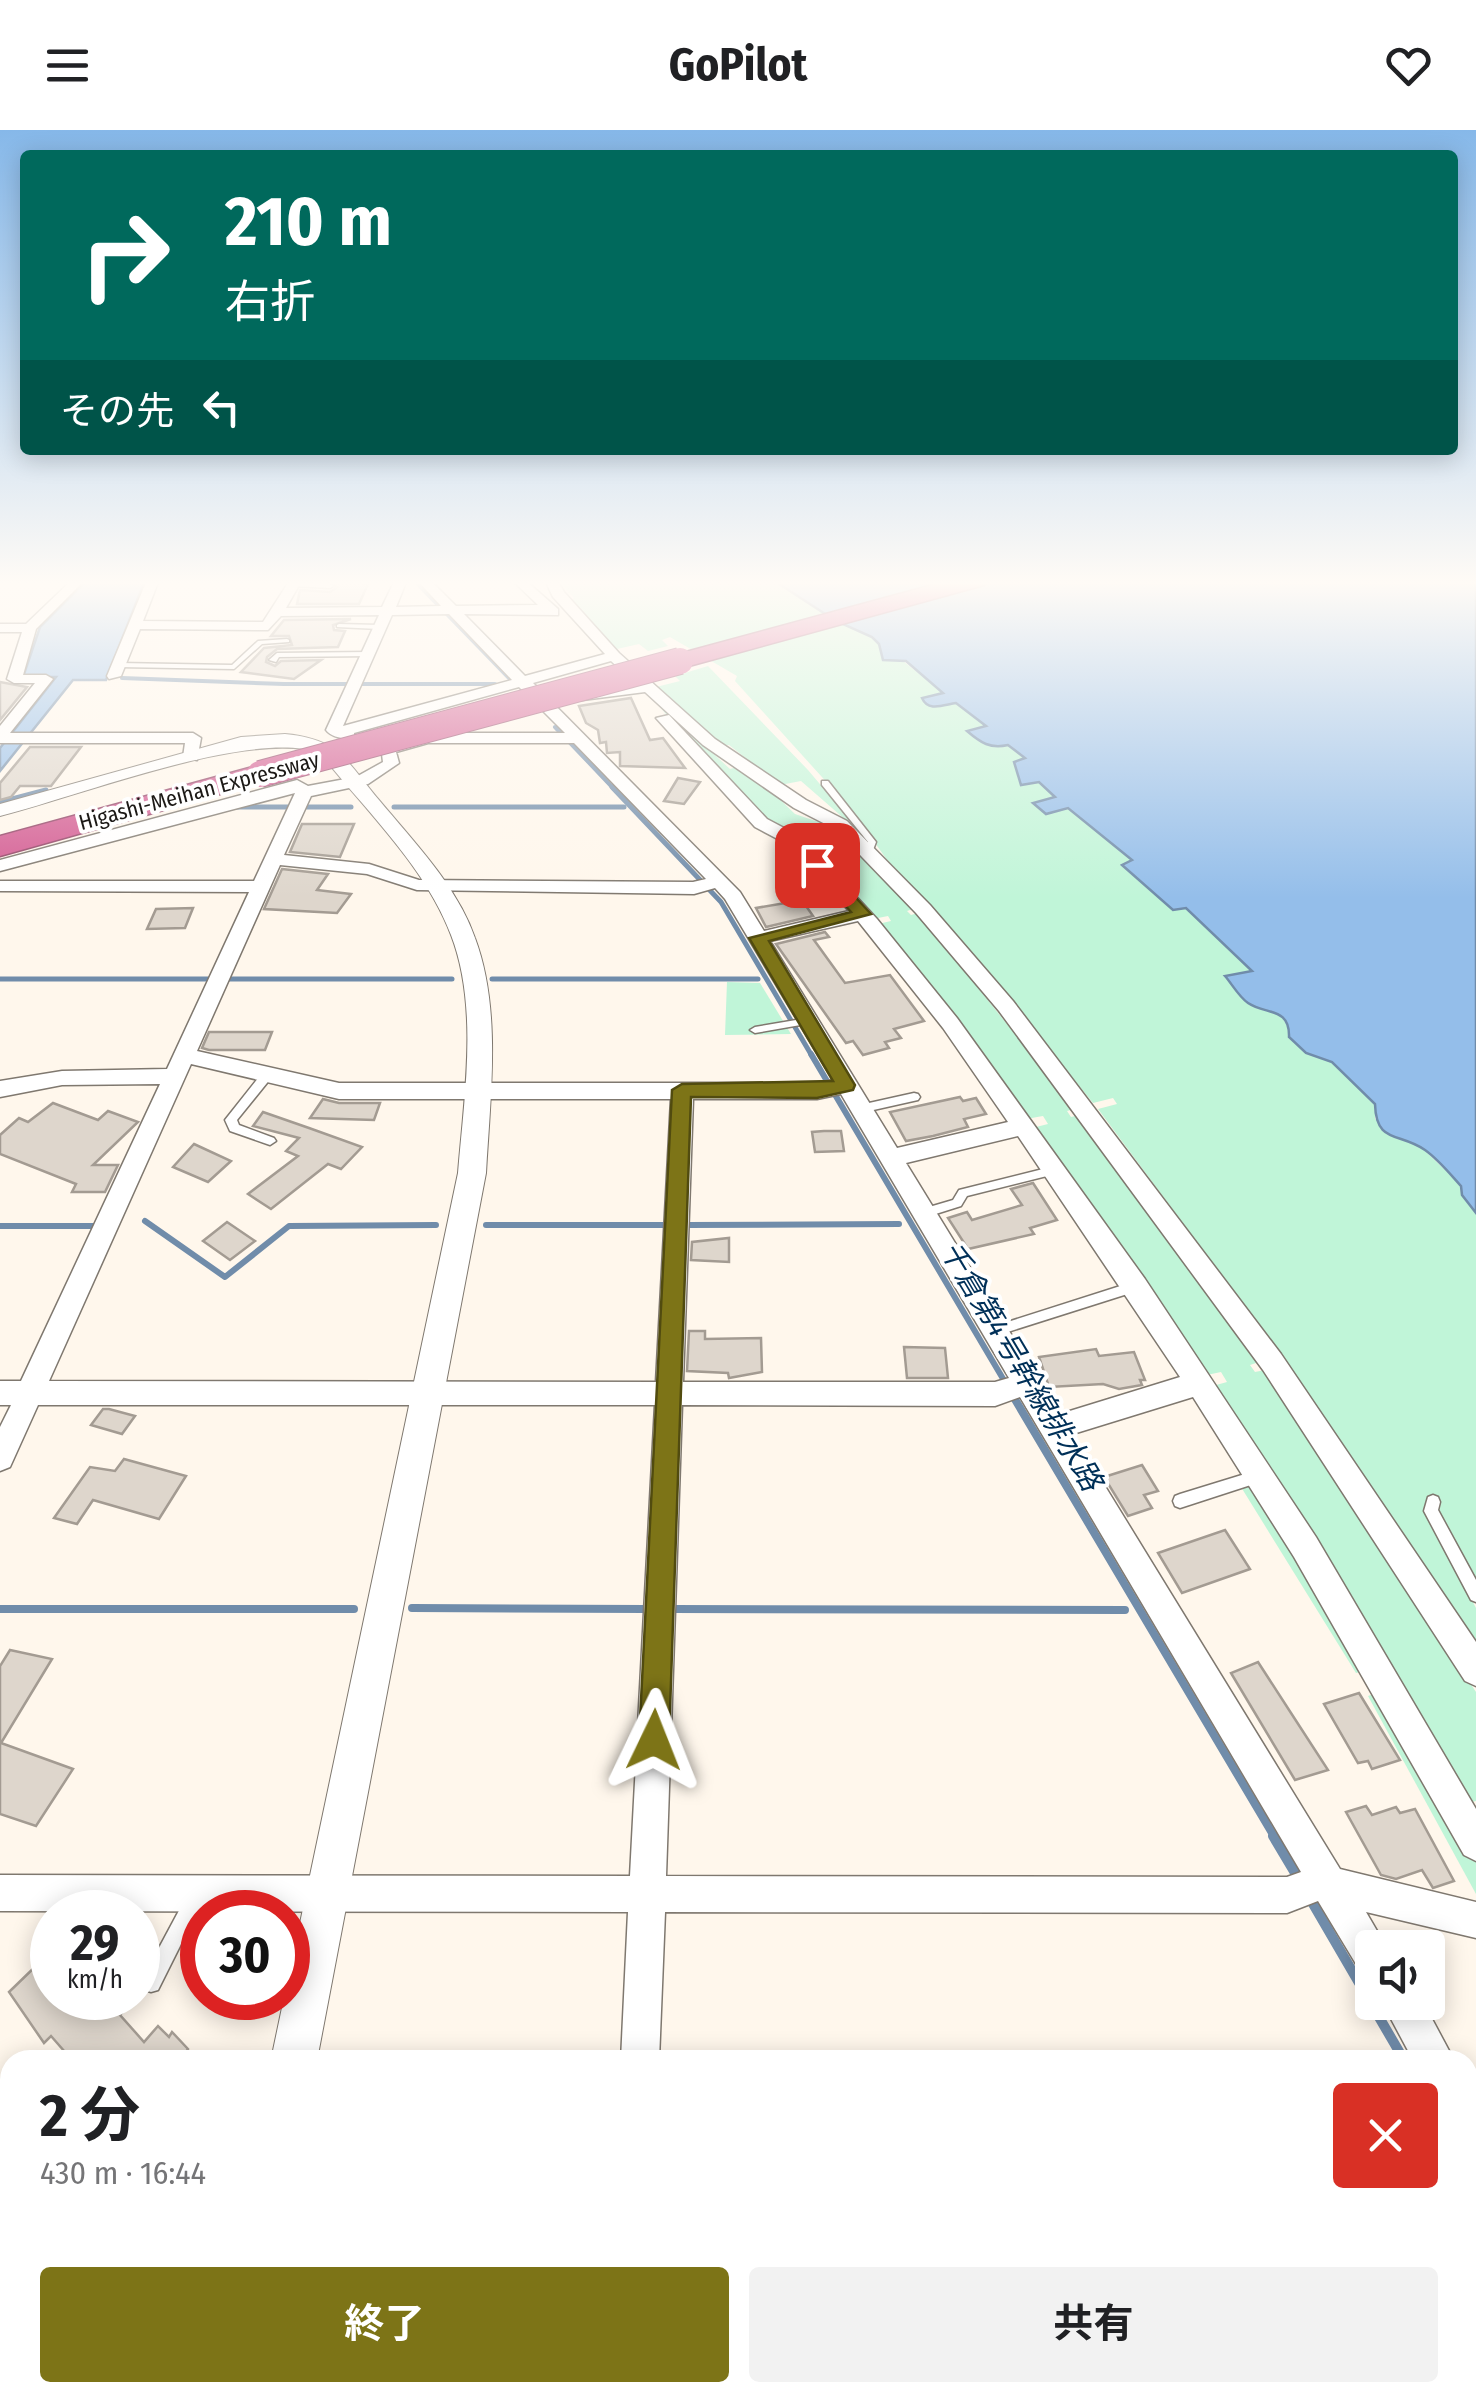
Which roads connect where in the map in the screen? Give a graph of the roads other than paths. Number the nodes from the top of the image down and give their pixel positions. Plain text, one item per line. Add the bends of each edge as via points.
1 (40, 686) edge
2 (353, 686) edge
3 (502, 686) edge
4 (525, 686) edge
5 (551, 686) edge
6 (570, 686) edge
7 (644, 688) junction
8 (546, 707) junction
9 (340, 732) junction
10 (0, 737) edge
11 (427, 738) junction
12 (571, 738) junction
13 (387, 749) junction
14 (191, 757) junction
15 (256, 768) junction
16 (352, 782) junction
17 (825, 783) dead end
18 (304, 792) junction
19 (0, 810) edge
20 (0, 830) edge
21 (0, 846) edge
22 (868, 853) junction
23 (274, 859) junction
24 (0, 866) edge
25 (710, 884) junction
26 (434, 885) junction
27 (0, 886) edge
28 (261, 887) junction
29 (862, 914) junction
30 (758, 938) junction
31 (804, 1022) junction
32 (756, 1030) dead end
33 (179, 1065) junction
34 (268, 1075) junction
35 (0, 1090) edge
36 (478, 1090) junction
37 (682, 1090) junction
38 (842, 1092) junction
39 (914, 1097) dead end
40 (1024, 1126) junction
41 (270, 1142) dead end
42 (890, 1158) junction
43 (1055, 1170) junction
44 (923, 1213) junction
45 (1136, 1286) junction
46 (995, 1331) junction
47 (1199, 1383) junction
48 (1014, 1387) junction
49 (30, 1393) junction
50 (668, 1393) junction
51 (0, 1394) edge
52 (428, 1394) junction
53 (1054, 1428) junction
54 (0, 1458) edge
55 (1258, 1476) junction
56 (1180, 1501) dead end
57 (1433, 1502) dead end
58 (1476, 1595) edge
59 (1476, 1670) edge
60 (1476, 1843) edge
61 (1316, 1886) junction
62 (0, 1893) edge
63 (180, 1894) edge
64 (310, 1894) edge
65 (327, 1894) junction
66 (648, 1894) junction
67 (1476, 1920) edge
68 (180, 1925) edge
69 (1355, 1935) edge
70 (160, 1964) edge
71 (1411, 2020) edge
72 (296, 2050) edge
73 (640, 2050) edge
74 (1430, 2050) edge

1 - 10 street
2 - 9 street via 334,730
3 - 9 street
4 - 8 street
5 - 15 highway, Higashi-Meihan Expressway
6 - 15 highway, Higashi-Meihan Expressway, bridge
7 - 8 street
7 - 22 street via 709,742 841,826
7 - 29 street via 691,751 761,823 794,840
8 - 11 street
8 - 12 street
9 - 13 street
10 - 14 street via 193,738
11 - 12 street
11 - 13 street
12 - 25 street
13 - 16 street via 391,763 382,772
14 - 16 street via 241,743 298,739 327,749
14 - 19 street
15 - 20 highway, Higashi-Meihan Expressway
15 - 21 highway, Higashi-Meihan Expressway
16 - 18 street
16 - 26 street
17 - 22 lane via 872,842
18 - 23 street
18 - 24 street via 296,786
22 - 59 street via 1006,1006 1086,1109 1272,1362
23 - 26 street via 369,869 417,886
23 - 28 street
25 - 26 street
25 - 30 street via 734,896
26 - 36 street via 470,960
27 - 28 street
28 - 33 street
29 - 30 street
29 - 40 street
30 - 31 street
31 - 32 lane
31 - 38 street
33 - 34 street
33 - 35 street
33 - 49 street
34 - 36 street via 339,1092
34 - 41 lane via 230,1120 234,1128
36 - 37 street
36 - 52 street via 472,1172
37 - 38 street
37 - 50 street
38 - 39 lane
38 - 42 street
40 - 42 street
40 - 43 street
42 - 44 street
43 - 44 lane via 963,1193 957,1203
43 - 45 street
44 - 46 street
45 - 46 lane
45 - 47 street
46 - 48 street
47 - 53 street
47 - 55 street
48 - 50 street
48 - 53 street
49 - 51 street
49 - 52 street
49 - 54 street
50 - 52 street
50 - 66 street
52 - 65 street
53 - 61 street
55 - 56 lane
55 - 60 street
57 - 58 lane via 1432,1512
61 - 66 street
61 - 67 street
61 - 69 street
62 - 63 street
64 - 65 street
65 - 66 street
65 - 72 street
66 - 73 street
68 - 70 lane
71 - 74 street

